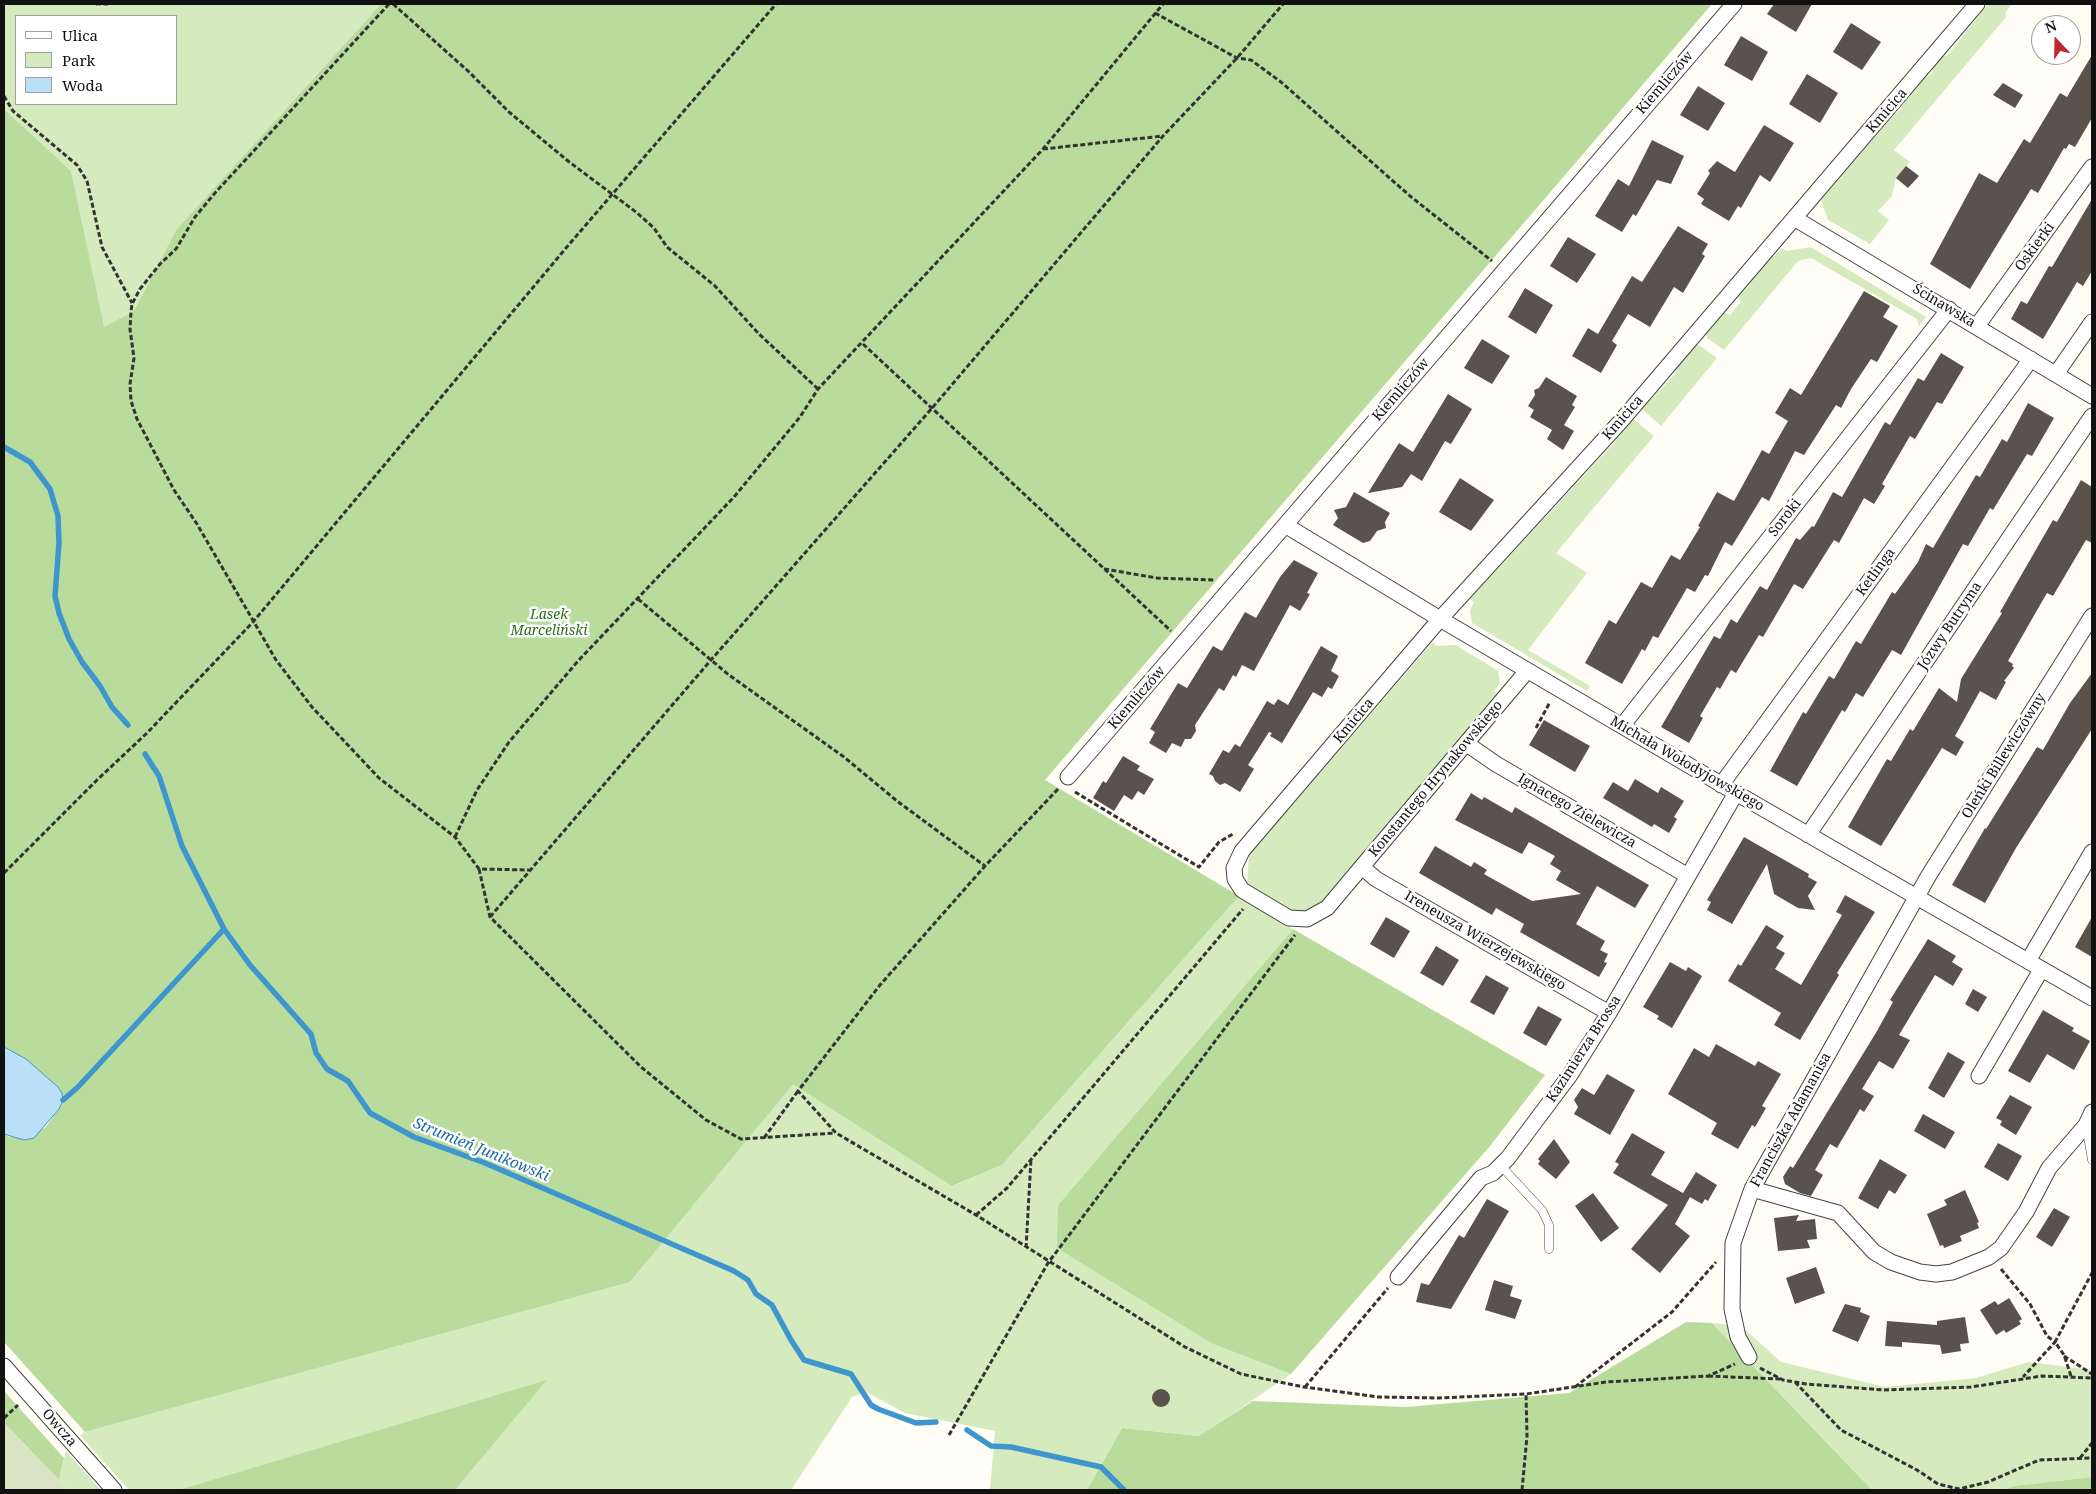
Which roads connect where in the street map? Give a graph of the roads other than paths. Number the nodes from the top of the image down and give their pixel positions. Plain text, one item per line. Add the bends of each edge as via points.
1 (1734, 4) edge
2 (1977, 4) edge
3 (2092, 167) edge
4 (1794, 218) junction
5 (1949, 309) junction
6 (2092, 322) edge
7 (1977, 326) junction
8 (2031, 359) junction
9 (2056, 374) junction
10 (2092, 396) edge
11 (2092, 416) edge
12 (1285, 525) junction
13 (2092, 616) edge
14 (1440, 620) junction
15 (1527, 671) junction
16 (1622, 726) junction
17 (1467, 744) junction
18 (1067, 782) road end
19 (1721, 785) junction
20 (1736, 793) junction
21 (1808, 835) junction
22 (2092, 852) edge
23 (1362, 867) junction
24 (1688, 876) junction
25 (1345, 888) joint
26 (1916, 898) junction
27 (2035, 966) junction
28 (2092, 998) edge
29 (1609, 1013) junction
30 (1979, 1076) dead end
31 (2089, 1118) edge
32 (2092, 1160) edge
33 (1501, 1166) junction
34 (1752, 1189) junction
35 (1549, 1249) dead end
36 (1398, 1277) road end
37 (1749, 1357) road end
38 (4, 1366) edge
39 (114, 1490) edge

1 - 12 street, Kiemliczów
2 - 4 street, Kmicica
3 - 7 street, Oskierki
4 - 5 street, Ścinawska
4 - 14 street, Kmicica via 1603,441
5 - 7 street, Ścinawska
5 - 16 street, Soroki
6 - 9 street
7 - 8 street, Ścinawska
8 - 9 street, Ścinawska
8 - 19 street, Ketlinga
9 - 10 street, Ścinawska
11 - 21 street, Józwy Butryma
12 - 14 street, Michała Wołodyjowskiego
12 - 18 street, Kiemliczów
13 - 26 street, Oleńki Billewiczówny
14 - 15 street, Michała Wołodyjowskiego
14 - 25 street, Kmicica via 1237,858 1234,868 1235,879 1242,890 1297,920 1318,915
15 - 16 street, Michała Wołodyjowskiego
15 - 17 street, Konstantego Hrynakowskiego
16 - 19 street, Michała Wołodyjowskiego
17 - 23 street, Konstantego Hrynakowskiego
17 - 24 street, Ignacego Zielewicza
19 - 20 street, Michała Wołodyjowskiego
20 - 21 street, Michała Wołodyjowskiego
20 - 24 street, Kazimierza Brossa
21 - 26 street, Michała Wołodyjowskiego
22 - 27 street
23 - 25 street, Konstantego Hrynakowskiego
23 - 29 street, Ireneusza Wierzejewskiego via 1376,879
24 - 29 street, Kazimierza Brossa
26 - 27 street, Michała Wołodyjowskiego
26 - 34 street, Franciszka Adamanisa
27 - 28 street, Michała Wołodyjowskiego
27 - 30 street
29 - 33 street, Kazimierza Brossa via 1570,1075
31 - 32 lane
31 - 34 street via 2049,1168 2026,1212 2001,1248 1989,1257 1952,1272 1936,1274 1905,1268 1874,1252 1838,1213
33 - 35 lane via 1542,1210 1549,1225
33 - 36 street, Kazimierza Brossa via 1480,1178
34 - 37 street, Franciszka Adamanisa via 1733,1243 1732,1293 1735,1328
38 - 39 street, Owcza

